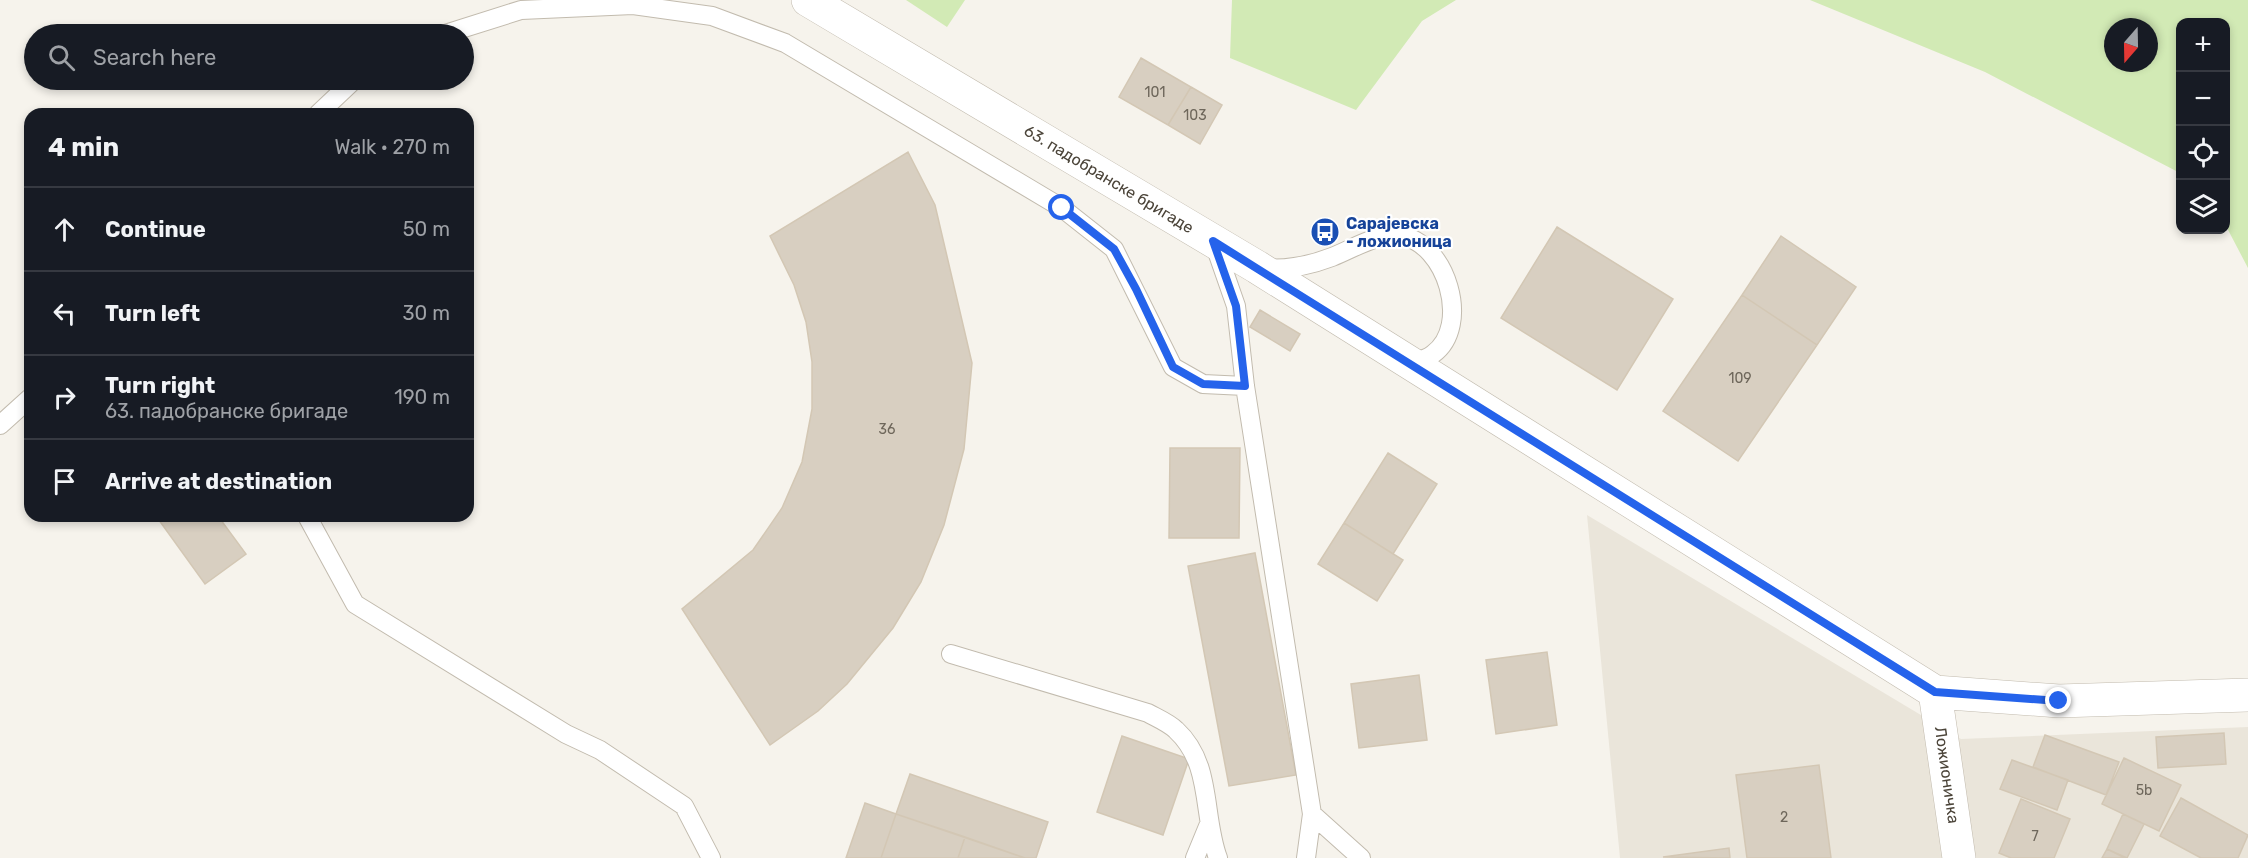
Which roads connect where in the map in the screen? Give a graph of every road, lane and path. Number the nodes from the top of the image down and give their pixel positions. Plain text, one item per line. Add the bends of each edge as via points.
1 (808, 0) edge
2 (474, 25) edge
3 (343, 90) edge
4 (324, 108) edge
5 (1213, 241) junction
6 (1257, 267) junction
7 (1407, 364) junction
8 (1245, 386) junction
9 (24, 403) edge
10 (0, 425) edge
11 (310, 522) edge
12 (951, 654) dead end
13 (1935, 692) junction
14 (2248, 695) edge
15 (1312, 814) junction
16 (1210, 821) junction
17 (711, 858) edge
18 (1195, 858) edge
19 (1218, 858) edge
20 (1306, 858) edge
21 (1360, 858) edge
22 (1959, 858) edge

1 - 5 street, 63. падобранске бригаде
2 - 8 lane via 521,10 633,5 712,16 785,43 1062,208 1114,249 1173,367 1203,384
3 - 4 lane
5 - 6 street, 63. падобранске бригаде
5 - 8 lane via 1236,306
6 - 7 street, 63. падобранске бригаде
6 - 7 lane via 1275,269 1314,263 1390,235 1419,244 1444,276 1450,290 1453,320 1449,333 1433,354
7 - 13 street, 63. падобранске бригаде
8 - 15 lane
9 - 10 lane
11 - 17 lane via 355,604 566,734 600,750 684,806
12 - 16 lane via 1148,713 1176,729 1196,756 1206,787
13 - 14 street, 63. падобранске бригаде via 2059,701
13 - 22 street, Ложионичка
15 - 20 lane
15 - 21 lane
16 - 18 lane
16 - 19 lane

